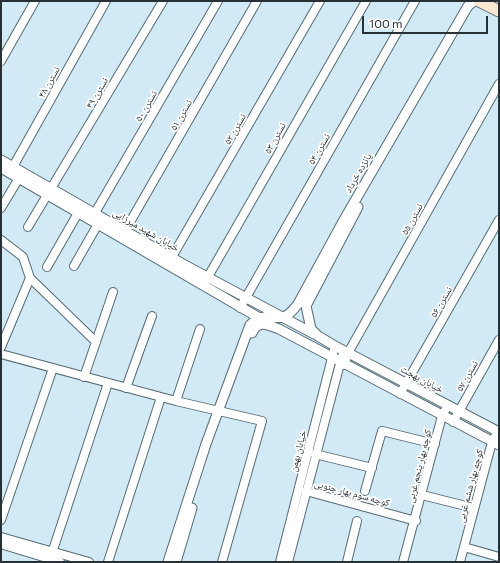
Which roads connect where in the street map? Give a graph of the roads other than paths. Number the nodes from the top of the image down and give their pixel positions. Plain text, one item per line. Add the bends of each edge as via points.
1 (35, 1) edge
2 (106, 1) edge
3 (163, 1) edge
4 (218, 1) edge
5 (257, 1) edge
6 (320, 1) edge
7 (366, 1) edge
8 (415, 1) edge
9 (474, 1) edge
10 (479, 1) edge
11 (499, 11) edge
12 (1, 61) edge
13 (499, 84) edge
14 (1, 160) edge
15 (1, 168) edge
16 (12, 170) junction
17 (19, 178) junction
18 (49, 191) junction
19 (1, 208) edge
20 (78, 213) junction
21 (95, 219) junction
22 (499, 220) edge
23 (28, 227) dead end
24 (124, 234) junction
25 (1, 240) edge
26 (170, 262) junction
27 (74, 266) dead end
28 (47, 267) dead end
29 (30, 278) junction
30 (208, 278) junction
31 (203, 286) junction
32 (113, 292) dead end
33 (246, 298) junction
34 (298, 304) junction
35 (240, 308) junction
36 (152, 316) dead end
37 (258, 317) junction
38 (282, 317) junction
39 (296, 325) junction
40 (200, 329) dead end
41 (279, 329) junction
42 (318, 336) junction
43 (499, 340) edge
44 (96, 342) junction
45 (303, 342) junction
46 (335, 346) junction
47 (1, 347) edge
48 (346, 351) junction
49 (1, 354) edge
50 (338, 362) junction
51 (53, 368) junction
52 (84, 377) junction
53 (108, 383) junction
54 (406, 383) junction
55 (126, 388) junction
56 (400, 394) junction
57 (161, 397) junction
58 (176, 401) junction
59 (448, 405) junction
60 (459, 411) junction
61 (221, 412) junction
62 (442, 416) junction
63 (453, 422) junction
64 (498, 432) edge
65 (435, 444) junction
66 (496, 444) edge
67 (315, 454) junction
68 (372, 468) junction
69 (306, 491) junction
70 (366, 491) dead end
71 (422, 495) junction
72 (474, 508) junction
73 (1, 520) edge
74 (357, 521) dead end
75 (416, 521) junction
76 (1, 537) edge
77 (1, 544) edge
78 (464, 547) junction
79 (51, 555) junction
80 (499, 557) edge
81 (60, 562) edge
82 (89, 562) edge
83 (108, 562) edge
84 (168, 562) edge
85 (176, 562) edge
86 (222, 562) edge
87 (280, 562) edge
88 (288, 562) edge
89 (346, 562) edge
90 (403, 562) edge
91 (460, 562) edge

1 - 12 street
2 - 16 street, نسترن ۴۸
3 - 18 street, نسترن ۴۹
4 - 21 street, نسترن ۵۰
5 - 24 street, نسترن ۵۱
6 - 26 street, نسترن ۵۲
7 - 30 street, نسترن ۵۳
8 - 33 street, نسترن ۵۴
9 - 34 street, پانزده خرداد via 468,6 395,130
9 - 42 street, پانزده خرداد via 473,8 364,194 306,306 311,329
10 - 11 main road
13 - 48 street, نسترن ۵۵
14 - 16 street, خیابان شهید میرزایی
15 - 16 street, خیابان شهید میرزایی
16 - 17 street, خیابان شهید میرزایی
16 - 18 street, خیابان شهید میرزایی
17 - 18 street, خیابان شهید میرزایی
17 - 19 street
18 - 20 street, خیابان شهید میرزایی
18 - 21 street, خیابان شهید میرزایی
18 - 23 street, نسترن ۴۹
20 - 21 street, خیابان شهید میرزایی
20 - 28 street
21 - 24 street, خیابان شهید میرزایی
21 - 27 street, نسترن ۵۰
22 - 54 street, نسترن ۵۶
24 - 26 street, خیابان شهید میرزایی
25 - 29 street via 23,257
26 - 30 street, خیابان شهید میرزایی
26 - 31 street, خیابان شهید میرزایی
29 - 44 street
29 - 47 street
30 - 31 street, نسترن ۵۳
30 - 33 street, خیابان شهید میرزایی
31 - 35 street, خیابان شهید میرزایی
32 - 44 street
33 - 35 street, نسترن ۵۴
33 - 38 street, خیابان شهید میرزایی
34 - 38 street, پانزده خرداد
34 - 39 street
35 - 37 street, خیابان شهید میرزایی
36 - 55 street
37 - 38 street
37 - 41 street, خیابان شهید میرزایی
37 - 61 street via 246,332
38 - 39 street, خیابان شهید میرزایی
39 - 42 street, خیابان شهید میرزایی
39 - 45 street
40 - 58 street
41 - 45 street
41 - 61 street via 263,323 253,330
42 - 46 street, خیابان بهجت
43 - 60 street, نسترن ۵۷
44 - 52 street
45 - 50 street
46 - 48 street, خیابان بهجت
46 - 50 street, خیابان بهمن
48 - 50 street, نسترن ۵۵
48 - 54 street, خیابان بهجت
49 - 51 street
50 - 56 street
50 - 67 street, خیابان بهمن
50 - 87 street, خیابان بهمن
51 - 52 street
51 - 73 street
52 - 53 street
53 - 55 street
53 - 79 street
54 - 56 street, نسترن ۵۶
54 - 59 street, خیابان بهجت
55 - 57 street
56 - 62 street
57 - 58 street
57 - 83 street
58 - 61 street
59 - 60 street, خیابان بهجت
59 - 62 street, کوچه بهار پنجم غربی
60 - 63 street, نسترن ۵۷
60 - 64 street, خیابان بهجت
61 - 84 street
61 - 85 street
61 - 86 street via 262,420
62 - 63 street
62 - 65 street, کوچه بهار پنجم غربی
63 - 66 street
64 - 66 street, کوچه بهار ششم غربی
65 - 68 street via 382,431
65 - 71 street, کوچه بهار پنجم غربی
66 - 72 street, کوچه بهار ششم غربی
67 - 68 street
67 - 69 street, خیابان بهمن
68 - 70 street
69 - 75 street, کوچه سوم بهار جنوبی
69 - 88 street, خیابان بهمن
71 - 72 street
71 - 75 street, کوچه بهار پنجم غربی
72 - 78 street, کوچه بهار ششم غربی
74 - 89 street
75 - 90 street, کوچه بهار پنجم غربی
76 - 79 street
77 - 79 street
78 - 80 street
78 - 91 street, کوچه بهار ششم غربی
79 - 81 street
79 - 82 street

